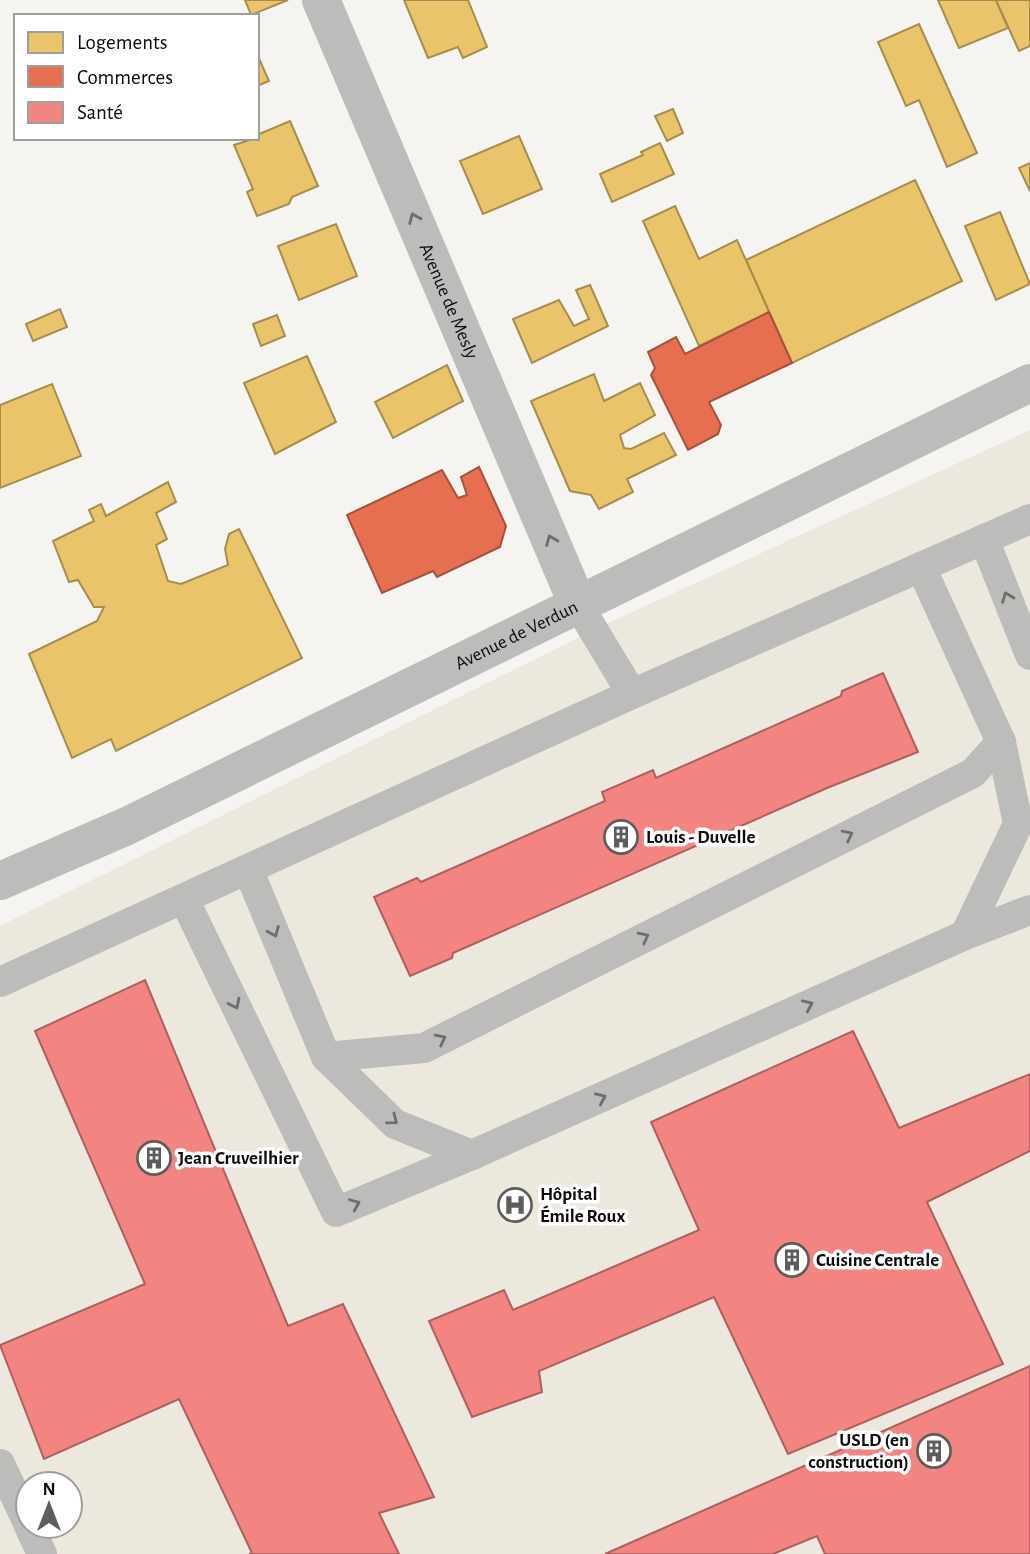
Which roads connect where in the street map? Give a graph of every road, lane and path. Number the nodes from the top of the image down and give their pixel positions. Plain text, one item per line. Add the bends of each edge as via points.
1 (321, 0) edge
2 (1030, 383) edge
3 (1030, 519) edge
4 (985, 539) junction
5 (921, 567) junction
6 (577, 603) junction
7 (1030, 655) edge
8 (632, 694) junction
9 (1001, 741) junction
10 (248, 869) junction
11 (0, 881) edge
12 (184, 899) junction
13 (1030, 910) edge
14 (965, 935) junction
15 (0, 982) edge
16 (326, 1058) junction
17 (472, 1155) junction
18 (0, 1464) edge
19 (14, 1493) edge

6 -> 1 street, Avenue de Mesly
2 - 6 street, Avenue de Verdun
3 - 4 lane
4 - 5 lane
7 -> 4 lane
5 - 8 lane
5 - 9 lane
6 - 8 lane
6 - 11 street, Avenue de Verdun via 127,826
8 - 10 lane
9 - 14 lane via 1018,824
16 -> 9 lane via 424,1048 972,773
10 - 12 lane
10 -> 16 lane
12 - 15 lane
12 -> 17 lane via 336,1212
13 - 14 lane
17 -> 14 lane
16 -> 17 lane via 396,1124
18 - 19 lane

